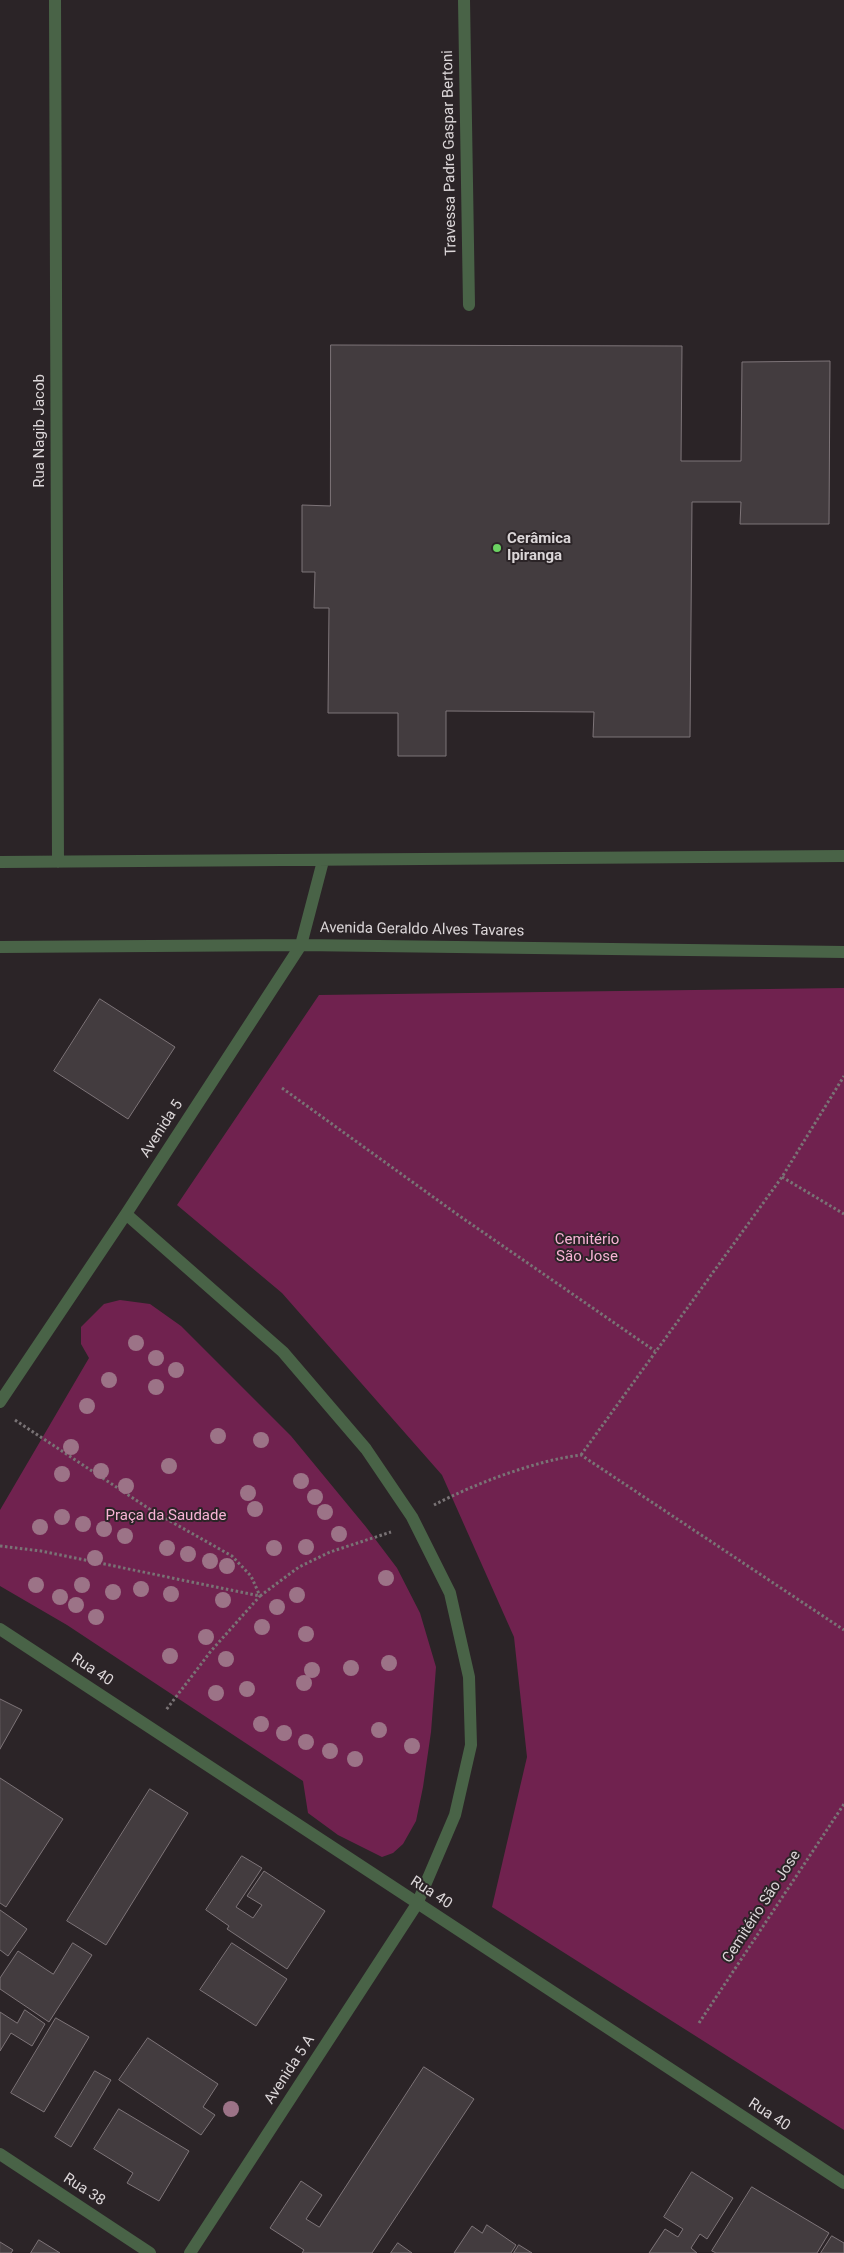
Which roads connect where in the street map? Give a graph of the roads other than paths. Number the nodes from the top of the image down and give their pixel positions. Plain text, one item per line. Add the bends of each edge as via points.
1 (55, 0) edge
2 (464, 0) edge
3 (469, 305) dead end
4 (844, 856) edge
5 (323, 861) junction
6 (0, 862) edge
7 (58, 862) junction
8 (301, 945) junction
9 (0, 947) edge
10 (844, 952) edge
11 (126, 1214) junction
12 (0, 1402) edge
13 (0, 1629) edge
14 (417, 1904) junction
15 (0, 2154) edge
16 (844, 2183) edge
17 (150, 2253) edge
18 (190, 2253) edge

1 - 7 street, Rua Nagib Jacob
2 - 3 street, Travessa Padre Gaspar Bertoni
4 - 5 street
5 - 7 street
5 - 8 street, Avenida 5
6 - 7 street
8 - 9 street, Avenida Geraldo Alves Tavares
8 - 10 street, Avenida Geraldo Alves Tavares
8 - 11 street, Avenida 5
11 - 12 street, Avenida 5
11 - 14 street via 283,1352 366,1449 412,1517 450,1593 470,1677 471,1746 455,1815
13 - 14 street, Rua 40
14 - 16 street, Rua 40
14 - 18 street, Avenida 5 A
15 - 17 street, Rua 38

